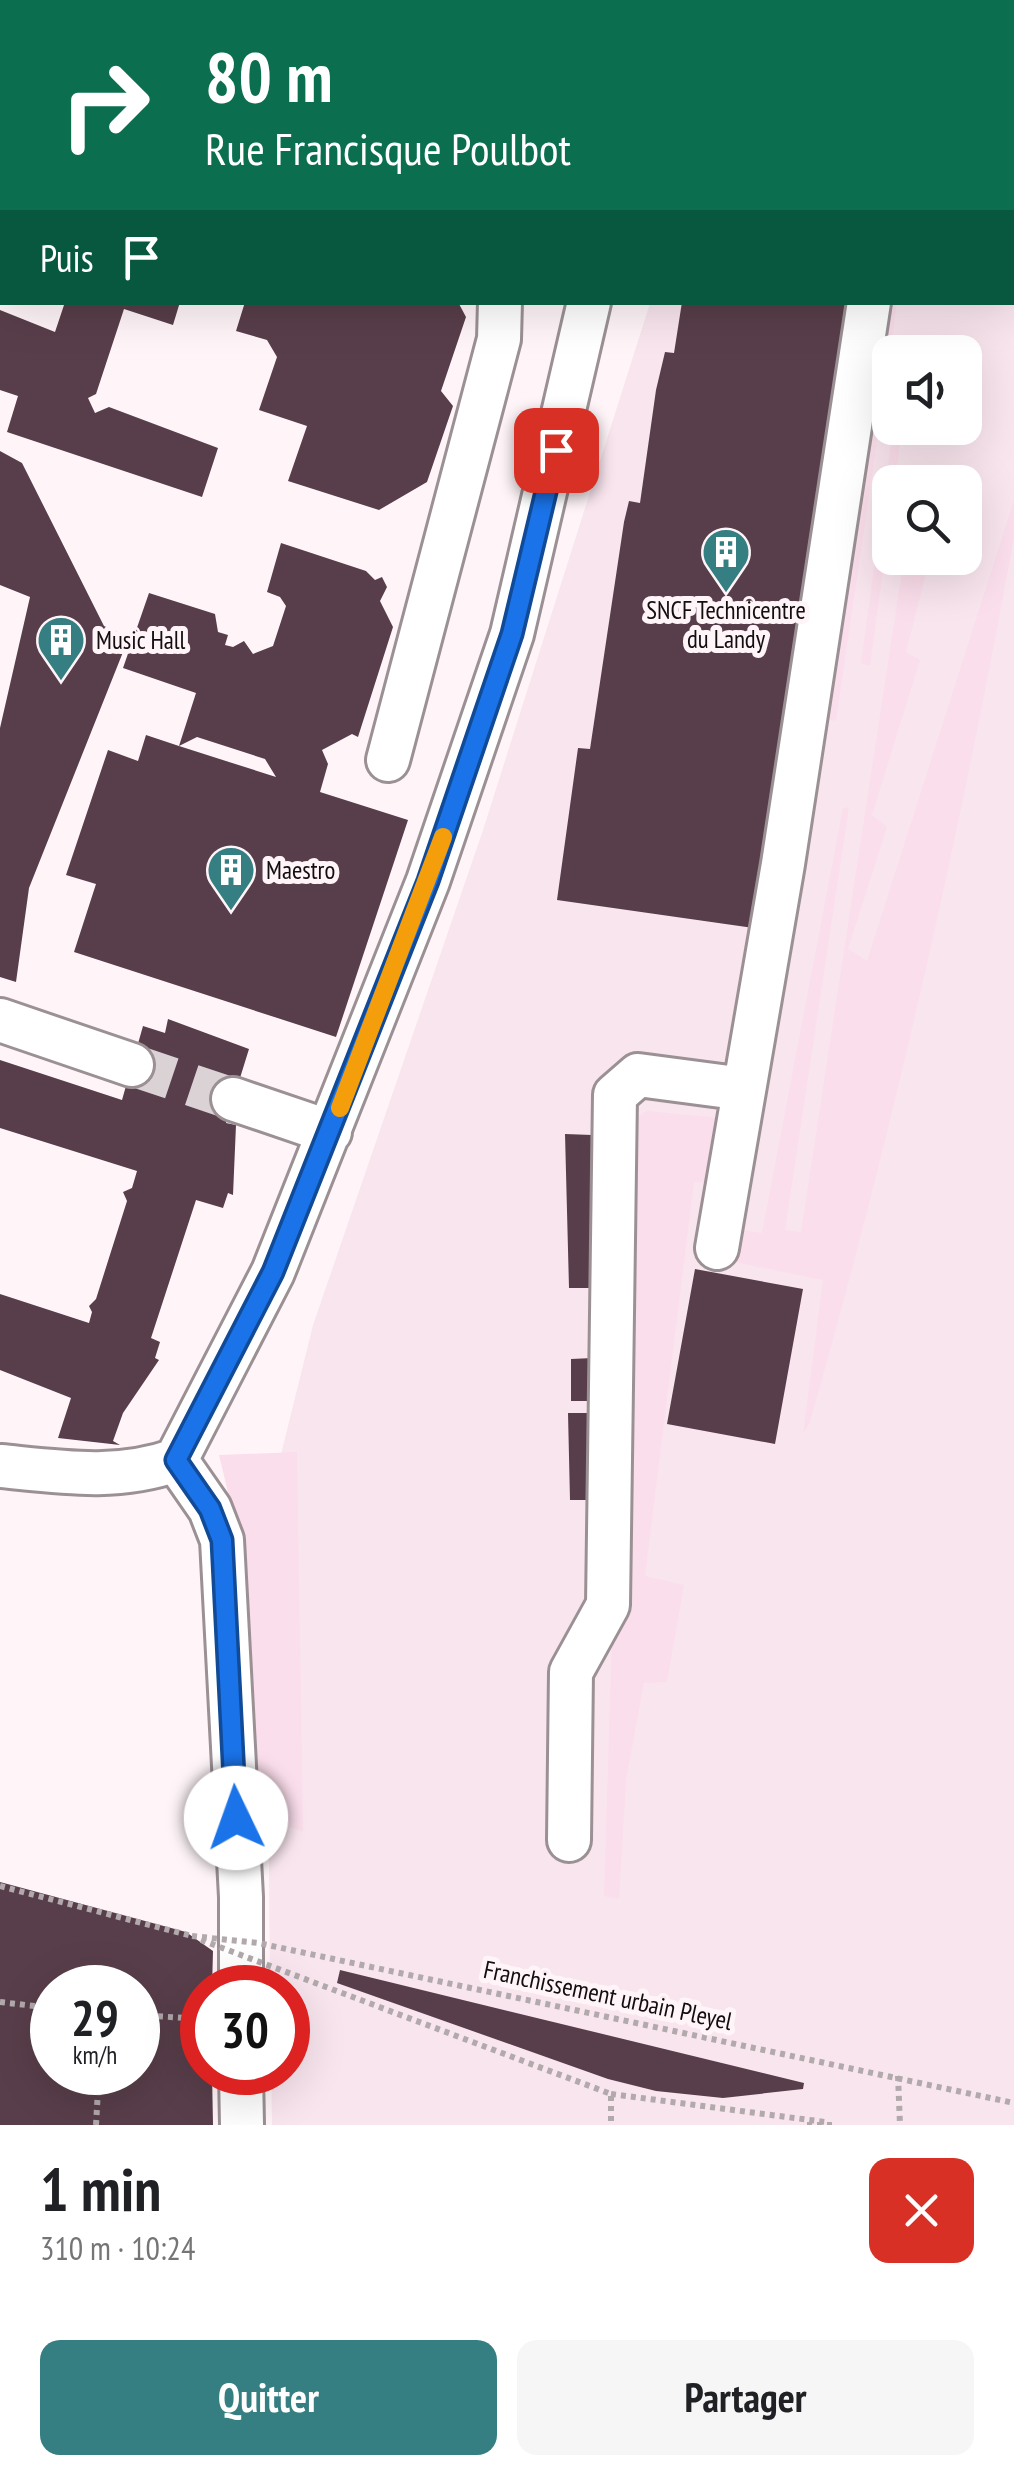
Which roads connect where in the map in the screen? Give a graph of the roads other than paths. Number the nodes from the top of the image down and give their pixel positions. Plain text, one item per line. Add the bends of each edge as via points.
1 (500, 305) edge
2 (870, 305) edge
3 (588, 307) edge
4 (388, 760) dead end
5 (0, 1020) edge
6 (132, 1065) tunnel mouth
7 (744, 1088) junction
8 (233, 1099) tunnel mouth
9 (330, 1132) junction
10 (717, 1248) dead end
11 (176, 1460) junction
12 (0, 1466) edge
13 (568, 1840) dead end
14 (240, 1965) edge
15 (242, 2095) edge
16 (242, 2125) edge

1 - 4 street via 499,340
2 - 7 street
3 - 9 street via 512,634 428,881
5 - 6 street
7 - 10 street
7 - 13 street via 638,1075 615,1095 608,1605 571,1672
8 - 9 street
9 - 11 street via 273,1272
11 - 12 street via 103,1476
11 - 14 street via 210,1509 222,1540
15 - 16 street

